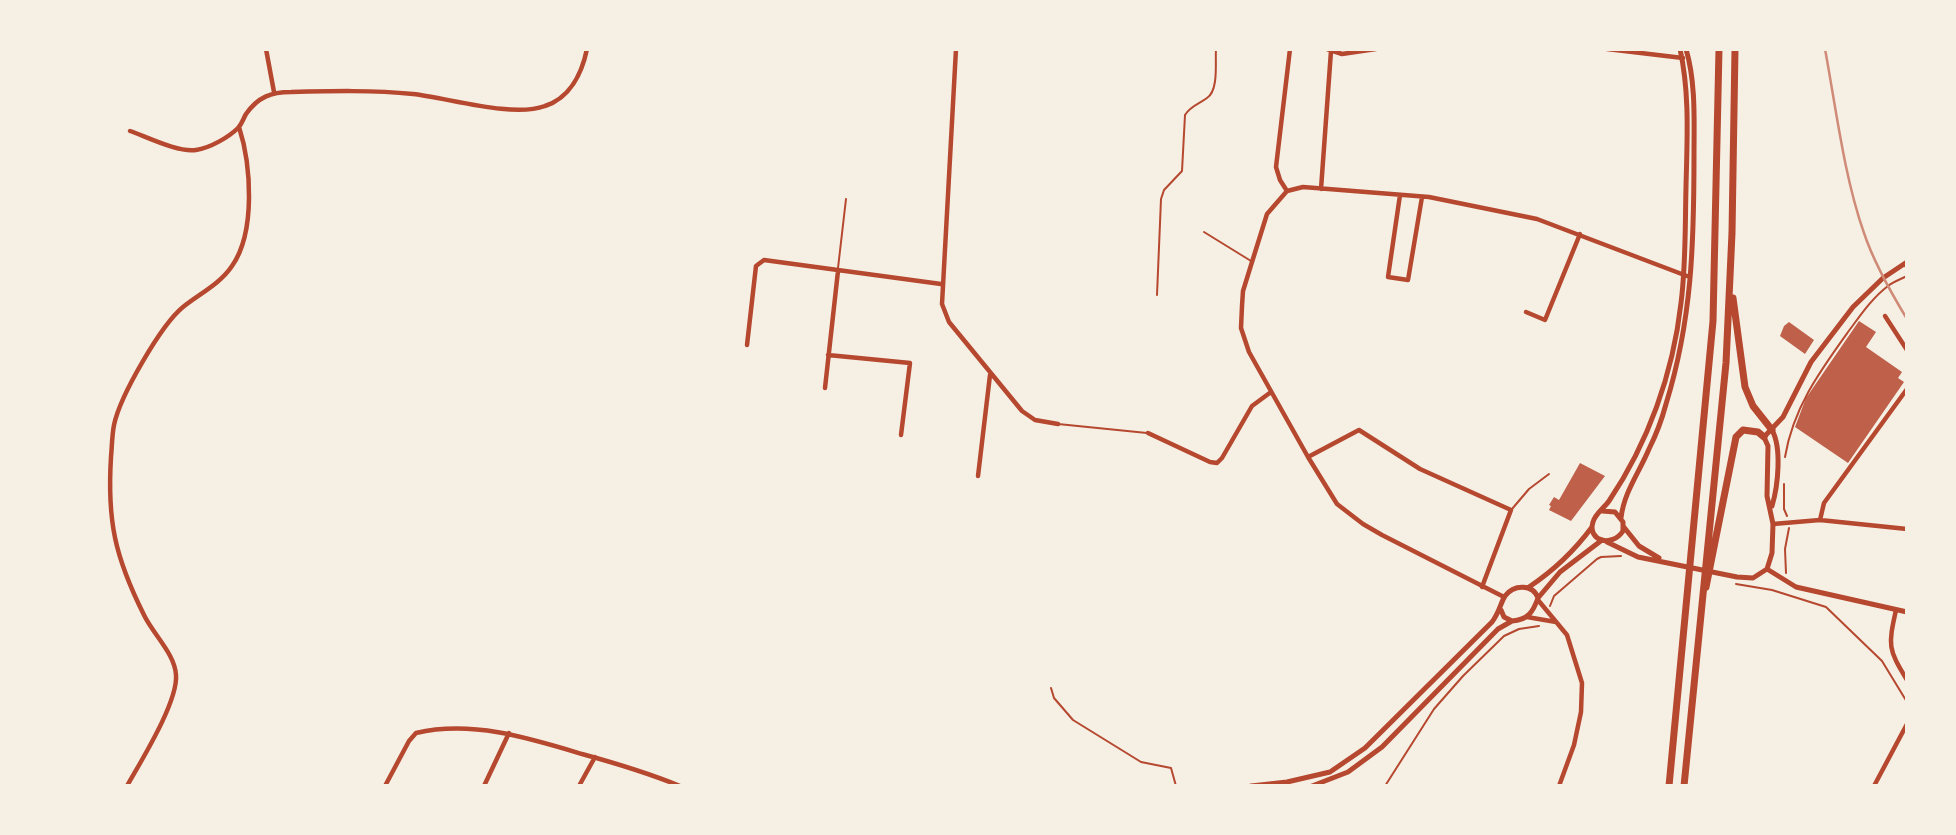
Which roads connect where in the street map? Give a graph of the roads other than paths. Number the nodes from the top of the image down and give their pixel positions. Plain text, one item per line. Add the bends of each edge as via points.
1 (266, 49) edge
2 (587, 49) edge
3 (956, 49) edge
4 (1216, 49) edge
5 (1290, 49) edge
6 (1376, 49) edge
7 (1607, 49) edge
8 (1680, 49) edge
9 (1686, 49) edge
10 (1719, 49) edge
11 (1735, 49) edge
12 (1329, 50) edge
13 (1686, 58) junction
14 (274, 92) junction
15 (239, 127) junction
16 (130, 131) dead end
17 (1321, 189) junction
18 (1287, 191) junction
19 (1399, 195) junction
20 (1422, 197) junction
21 (846, 199) dead end
22 (1204, 232) dead end
23 (1580, 234) junction
24 (1252, 261) junction
25 (1906, 264) edge
26 (838, 271) junction
27 (1683, 274) junction
28 (1731, 276) junction
29 (1691, 277) junction
30 (941, 284) junction
31 (1157, 295) dead end
32 (1526, 312) dead end
33 (1885, 316) dead end
34 (747, 345) dead end
35 (1907, 350) edge
36 (828, 355) junction
37 (990, 374) junction
38 (825, 388) dead end
39 (1907, 389) edge
40 (1271, 392) junction
41 (1058, 424) joint
42 (1772, 430) junction
43 (1148, 433) joint
44 (901, 435) dead end
45 (1764, 437) junction
46 (1308, 457) junction
47 (1549, 474) dead end
48 (978, 476) dead end
49 (1771, 508) junction
50 (1511, 510) junction
51 (1602, 511) junction
52 (1621, 518) junction
53 (1821, 520) junction
54 (1773, 524) junction
55 (1623, 526) junction
56 (1592, 527) junction
57 (1907, 529) edge
58 (1603, 541) junction
59 (1661, 560) junction
60 (1767, 569) junction
61 (1482, 587) junction
62 (1529, 587) junction
63 (1504, 597) junction
64 (1538, 599) junction
65 (1501, 610) junction
66 (1896, 610) junction
67 (1700, 612) junction
68 (1907, 612) edge
69 (1527, 617) junction
70 (1512, 621) junction
71 (1556, 623) junction
72 (1907, 680) edge
73 (1051, 688) dead end
74 (1907, 724) edge
75 (509, 733) junction
76 (595, 757) junction
77 (1330, 772) junction
78 (1334, 783) edge
79 (127, 786) edge
80 (385, 786) edge
81 (484, 786) edge
82 (579, 786) edge
83 (680, 786) edge
84 (1176, 786) edge
85 (1251, 786) edge
86 (1312, 786) edge
87 (1559, 786) edge
88 (1669, 786) edge
89 (1684, 786) edge
90 (1874, 786) edge

1 - 14 street
2 - 14 street via 583,69 568,92 542,107 518,110 415,94
3 - 30 street
4 - 31 lane via 1214,89 1211,96 1187,110 1182,171 1161,198
5 - 18 street via 1276,167
6 - 12 street via 1342,54
7 - 13 street
8 - 13 street
9 - 13 street
10 - 88 highway via 1711,363
11 - 28 highway
12 - 17 street
13 - 27 street
13 - 29 street via 1694,134
14 - 15 street via 261,98
15 - 16 street via 220,141 195,150
15 - 79 street via 250,170 240,249 232,266 212,287 170,321 130,382 114,425 109,485 112,531 145,617 177,677 173,696
17 - 18 street
17 - 19 street
18 - 24 street via 1267,214
19 - 20 street
19 - 20 street via 1388,277 1408,280
20 - 23 street via 1536,219
21 - 26 lane
22 - 24 lane
23 - 27 street
23 - 32 street via 1545,320
24 - 40 street via 1243,291 1241,328
25 - 42 street via 1866,292 1842,321 1811,362
26 - 30 street
26 - 34 street via 764,260 757,267
26 - 36 street
27 - 29 street
27 - 51 street via 1672,355 1648,431 1640,452
28 - 42 highway via 1745,387
28 - 67 highway
29 - 52 street via 1678,367
30 - 37 street via 949,322
33 - 35 street
36 - 38 street
36 - 44 street via 910,363
37 - 41 street via 1029,417
37 - 48 street
39 - 53 street via 1824,503
40 - 43 street via 1252,406 1217,463
40 - 46 street
41 - 43 lane
42 - 45 street
42 - 49 street via 1778,446
45 - 49 street
45 - 67 highway via 1743,430 1733,446
46 - 50 street via 1359,430 1420,469
46 - 61 street via 1338,505 1363,524
47 - 50 lane
49 - 54 street
50 - 61 street
51 - 52 street
51 - 56 street
52 - 55 street
53 - 54 street
53 - 57 street
54 - 60 street
55 - 58 street via 1617,538
55 - 59 street via 1639,546
56 - 58 street
56 - 62 street via 1557,566
58 - 59 street via 1638,557
58 - 64 street via 1560,572
59 - 60 street via 1753,578
60 - 66 street via 1796,587
61 - 63 street
62 - 63 street
62 - 64 street
63 - 65 street
64 - 69 street
64 - 71 street
65 - 70 street
65 - 77 street via 1380,735
66 - 68 street
66 - 72 street via 1890,645
67 - 89 highway
69 - 70 street
69 - 71 street
70 - 78 street via 1498,629 1382,747
71 - 87 street via 1570,641 1583,691 1574,746
73 - 84 lane via 1073,719 1141,762 1171,768
74 - 90 street
75 - 76 street
75 - 80 street via 416,733
75 - 81 street
76 - 82 street
76 - 83 street
77 - 78 street
77 - 85 street
78 - 86 street

